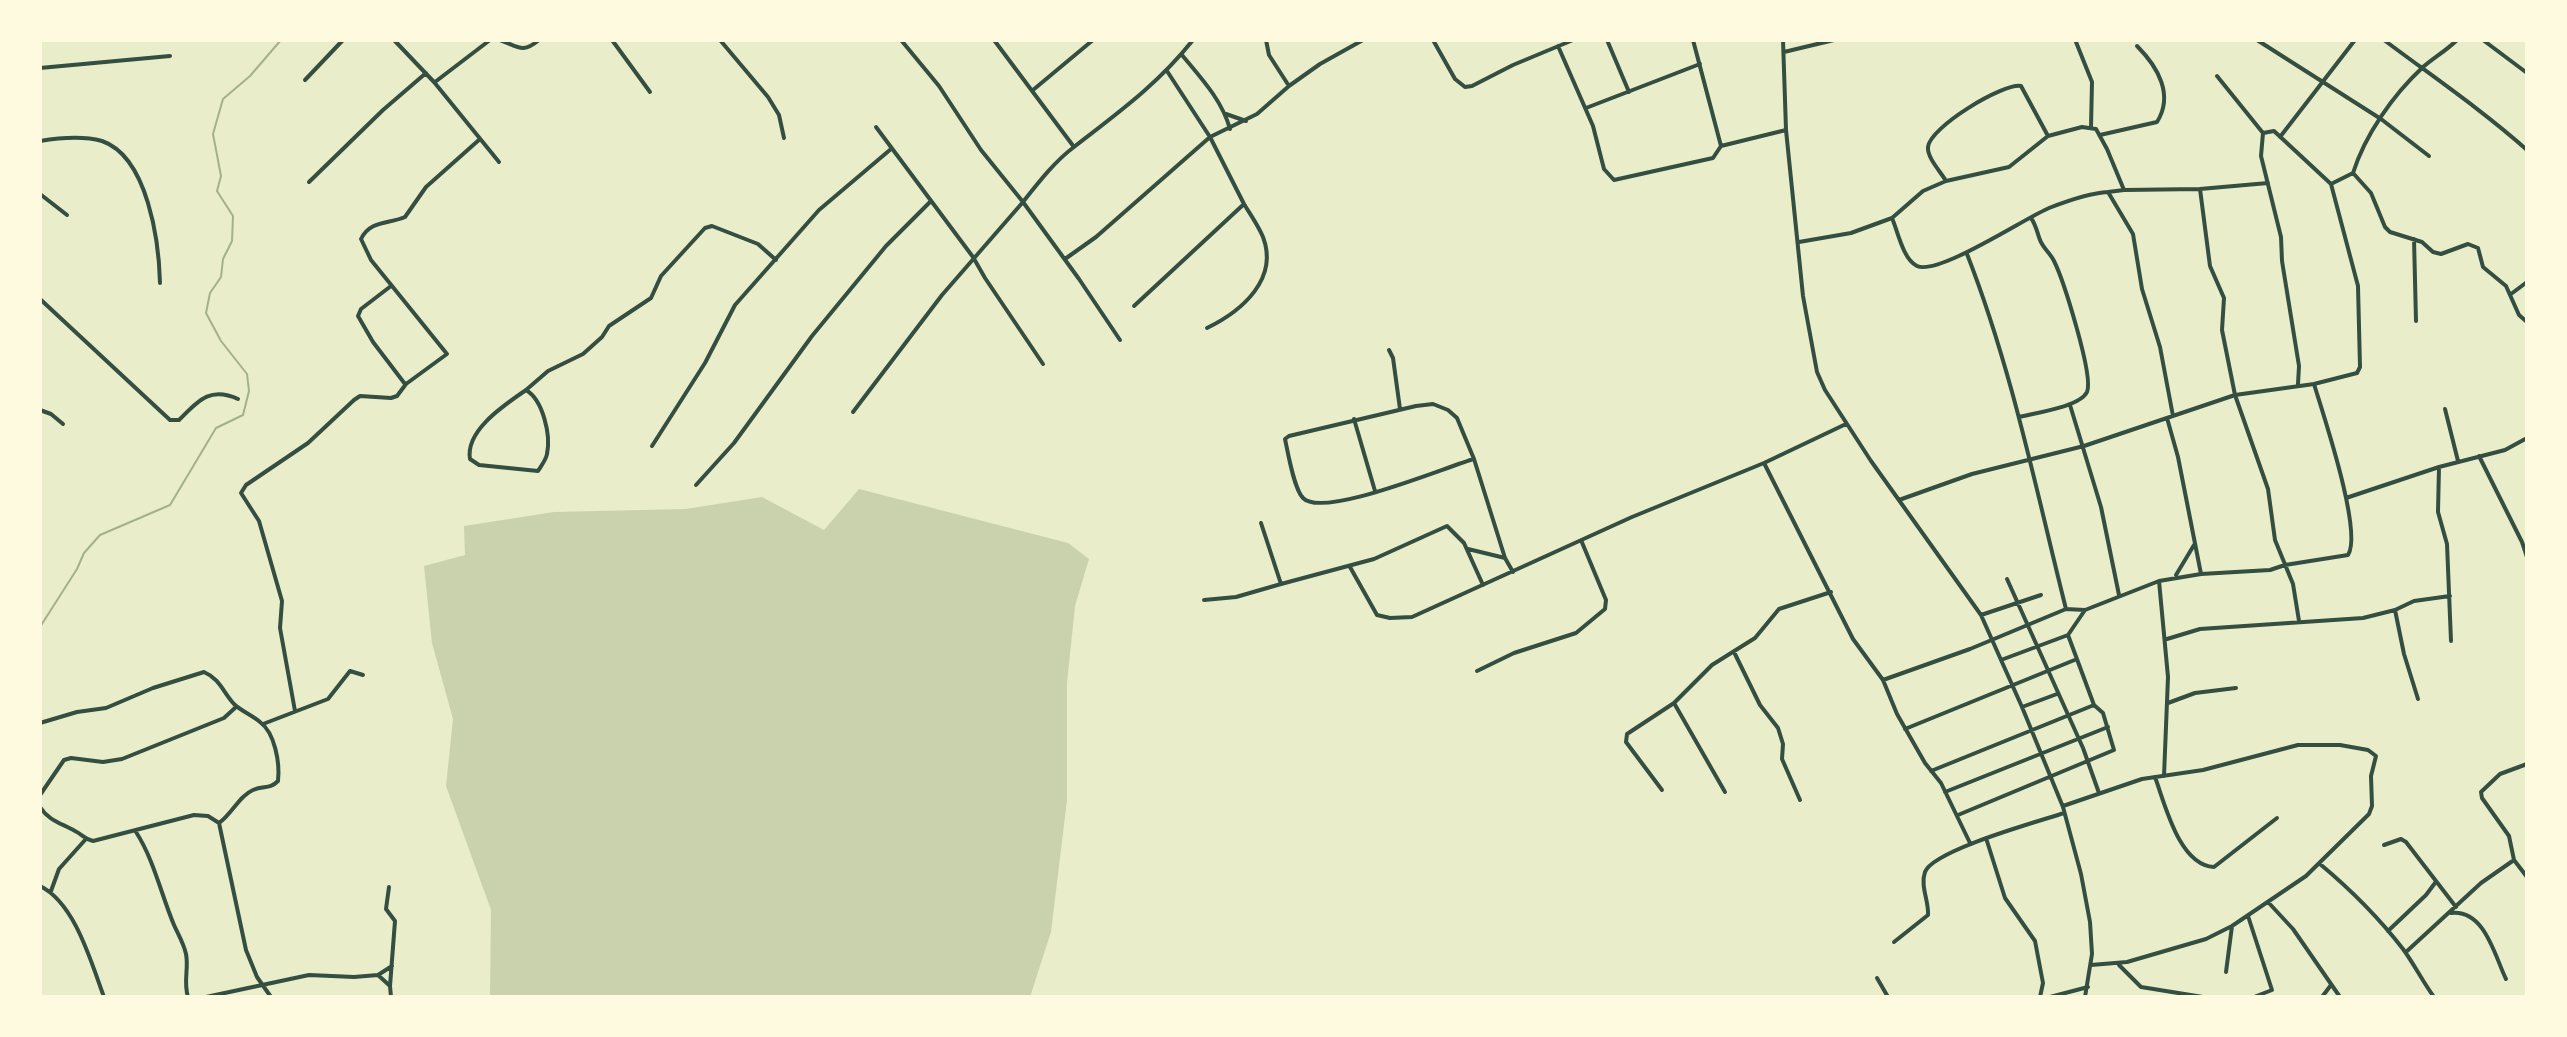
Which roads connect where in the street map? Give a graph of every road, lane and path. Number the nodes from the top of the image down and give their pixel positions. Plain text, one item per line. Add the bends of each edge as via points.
1 (343, 40) edge
2 (394, 40) edge
3 (490, 40) edge
4 (500, 40) edge
5 (539, 40) edge
6 (612, 40) edge
7 (720, 40) edge
8 (901, 40) edge
9 (994, 40) edge
10 (1093, 40) edge
11 (1193, 40) edge
12 (1266, 40) edge
13 (1363, 40) edge
14 (1433, 40) edge
15 (1573, 40) edge
16 (1607, 40) edge
17 (1693, 40) edge
18 (1783, 40) edge
19 (1834, 40) edge
20 (2257, 40) edge
21 (2355, 40) edge
22 (2384, 40) edge
23 (2457, 40) edge
24 (2483, 40) edge
25 (2076, 42) dead end
26 (1558, 46) junction
27 (2137, 46) dead end
28 (1784, 52) junction
29 (1182, 55) junction
30 (170, 56) dead end
31 (1700, 64) junction
32 (2423, 67) junction
33 (40, 68) edge
34 (1167, 71) junction
35 (426, 73) junction
36 (2527, 73) edge
37 (2217, 76) dead end
38 (305, 80) dead end
39 (434, 82) junction
40 (2323, 82) junction
41 (1289, 86) junction
42 (1033, 90) junction
43 (650, 92) dead end
44 (1629, 92) junction
45 (1586, 109) junction
46 (1226, 114) junction
47 (2381, 119) junction
48 (1247, 121) junction
49 (876, 127) dead end
50 (2091, 127) junction
51 (1230, 129) junction
52 (1786, 130) junction
53 (2263, 133) junction
54 (2100, 135) junction
55 (2048, 136) junction
56 (1210, 137) junction
57 (2280, 137) junction
58 (784, 138) dead end
59 (480, 139) junction
60 (40, 141) edge
61 (1721, 146) junction
62 (1074, 147) junction
63 (891, 149) junction
64 (2527, 150) edge
65 (2429, 156) dead end
66 (499, 162) dead end
67 (2353, 173) junction
68 (1946, 181) junction
69 (309, 182) dead end
70 (2268, 183) junction
71 (2331, 184) junction
72 (2200, 189) junction
73 (2124, 190) junction
74 (2108, 192) junction
75 (40, 194) edge
76 (931, 201) junction
77 (1023, 202) junction
78 (1244, 204) junction
79 (67, 215) dead end
80 (1892, 218) junction
81 (2031, 218) junction
82 (2414, 239) junction
83 (1799, 242) junction
84 (1967, 254) junction
85 (973, 257) junction
86 (1065, 259) junction
87 (776, 260) junction
88 (2527, 282) edge
89 (160, 283) dead end
90 (391, 286) junction
91 (2511, 294) junction
92 (40, 299) edge
93 (1134, 306) dead end
94 (2416, 321) dead end
95 (2527, 322) edge
96 (1207, 328) dead end
97 (1120, 340) dead end
98 (1389, 350) dead end
99 (1043, 364) dead end
100 (406, 384) junction
101 (2298, 384) junction
102 (2314, 384) junction
103 (526, 390) junction
104 (2235, 395) junction
105 (238, 399) dead end
106 (2070, 405) junction
107 (1400, 409) junction
108 (2445, 409) dead end
109 (40, 410) edge
110 (853, 412) dead end
111 (2019, 417) junction
112 (2170, 417) junction
113 (1354, 419) junction
114 (63, 424) dead end
115 (1846, 424) junction
116 (2527, 438) edge
117 (652, 446) dead end
118 (2084, 446) junction
119 (2479, 456) junction
120 (1474, 459) junction
121 (2029, 460) junction
122 (2458, 461) junction
123 (1764, 463) junction
124 (2439, 467) junction
125 (696, 485) dead end
126 (1375, 491) junction
127 (2346, 498) junction
128 (1899, 500) junction
129 (1261, 523) dead end
130 (1581, 540) junction
131 (2195, 541) junction
132 (1468, 549) junction
133 (2527, 557) edge
134 (1505, 558) junction
135 (2285, 565) junction
136 (1350, 567) junction
137 (1513, 572) junction
138 (2201, 574) junction
139 (2175, 577) junction
140 (2007, 579) dead end
141 (2159, 581) junction
142 (1281, 584) junction
143 (1483, 585) junction
144 (1831, 592) junction
145 (2041, 595) dead end
146 (2119, 595) junction
147 (2450, 596) junction
148 (1204, 600) dead end
149 (2016, 603) junction
150 (2066, 609) junction
151 (2085, 610) junction
152 (2395, 610) junction
153 (1981, 615) junction
154 (2299, 621) junction
155 (2027, 626) junction
156 (2068, 635) junction
157 (2167, 639) junction
158 (1992, 640) junction
159 (2451, 641) dead end
160 (2036, 647) junction
161 (1734, 652) junction
162 (2077, 659) junction
163 (2001, 660) junction
164 (1477, 671) dead end
165 (2047, 672) junction
166 (363, 675) dead end
167 (1883, 680) junction
168 (2012, 686) junction
169 (2236, 688) dead end
170 (2057, 694) junction
171 (2418, 699) dead end
172 (1674, 703) junction
173 (2168, 703) junction
174 (2094, 705) junction
175 (236, 707) junction
176 (2022, 707) junction
177 (295, 711) junction
178 (2068, 716) junction
179 (40, 723) edge
180 (263, 724) junction
181 (2108, 727) junction
182 (1905, 729) junction
183 (2032, 731) junction
184 (2078, 739) junction
185 (2042, 754) junction
186 (2088, 761) junction
187 (2527, 764) edge
188 (1931, 771) junction
189 (2049, 776) junction
190 (2164, 776) junction
191 (2155, 777) junction
192 (1662, 790) dead end
193 (1725, 792) dead end
194 (1945, 792) junction
195 (2099, 793) junction
196 (40, 795) edge
197 (1800, 800) dead end
198 (40, 807) edge
199 (2063, 810) junction
200 (1957, 816) junction
201 (2277, 818) dead end
202 (219, 823) junction
203 (136, 832) junction
204 (1986, 838) junction
205 (85, 840) junction
206 (1970, 843) junction
207 (2384, 845) dead end
208 (2514, 860) junction
209 (2320, 864) junction
210 (2527, 877) edge
211 (2435, 883) junction
212 (40, 886) edge
213 (389, 887) dead end
214 (51, 891) junction
215 (2268, 902) junction
216 (2456, 907) junction
217 (2451, 913) junction
218 (2248, 916) junction
219 (2232, 926) junction
220 (2388, 931) junction
221 (1894, 942) dead end
222 (2406, 952) junction
223 (2118, 964) junction
224 (2091, 965) junction
225 (392, 966) junction
226 (2226, 972) dead end
227 (378, 975) junction
228 (1877, 978) dead end
229 (2506, 979) dead end
230 (2331, 985) junction
231 (262, 986) junction
232 (390, 986) junction
233 (2088, 987) junction
234 (104, 997) edge
235 (188, 997) edge
236 (206, 997) edge
237 (271, 997) edge
238 (391, 997) edge
239 (1888, 997) edge
240 (2040, 997) edge
241 (2050, 997) edge
242 (2085, 997) edge
243 (2203, 997) edge
244 (2254, 997) edge
245 (2322, 997) edge
246 (2340, 997) edge
247 (2434, 997) edge

1 - 38 street
2 - 35 street
3 - 39 street
4 - 5 street via 527,49
6 - 43 street
7 - 58 street via 768,97
8 - 77 street
9 - 42 street
10 - 42 street
11 - 29 street
12 - 41 street via 1269,55
13 - 41 street
14 - 26 street via 1465,87
15 - 26 street
16 - 44 street
17 - 31 street
18 - 28 street
19 - 28 street
20 - 40 street
21 - 40 street
22 - 32 street
23 - 32 street
24 - 36 street
25 - 50 street via 2092,82
26 - 45 street
27 - 54 street via 2155,63 2165,109 2157,122
28 - 52 street
29 - 34 street
29 - 46 street
30 - 33 street
31 - 44 street
31 - 61 street
32 - 47 street
32 - 64 street
34 - 56 street
34 - 62 street
35 - 39 street
35 - 69 street
37 - 53 street
39 - 59 street
40 - 47 street
40 - 57 street
41 - 48 street
42 - 62 street
44 - 45 street
45 - 61 street via 1604,169 1614,180 1713,158
46 - 48 street
46 - 51 street
47 - 65 street
47 - 67 street via 2361,147
48 - 51 street
49 - 63 street
50 - 54 street
50 - 55 street
51 - 56 street
52 - 61 street
52 - 83 street
53 - 57 street via 2274,131
53 - 70 street via 2261,156
54 - 73 street
55 - 68 street via 2009,167
55 - 68 street via 2021,86 1999,89 1931,140 1929,155
56 - 78 street
56 - 86 street
57 - 71 street
59 - 66 street
59 - 90 street via 426,187 405,217 375,224 364,233 362,245
60 - 89 street via 88,139 120,153 145,190 159,249
62 - 77 street
63 - 76 street
63 - 87 street via 819,210
67 - 71 street
67 - 82 street via 2371,193 2385,227
68 - 80 street via 1923,191
70 - 72 street
70 - 101 street via 2281,237
71 - 102 street via 2358,286 2360,367 2354,375
72 - 73 street
72 - 104 street via 2210,266 2224,298 2222,330
73 - 74 street
74 - 81 street via 2047,208
74 - 112 street via 2133,234 2142,289 2160,347
75 - 79 street
76 - 85 street
76 - 125 street via 886,246
77 - 85 street
77 - 86 street
78 - 93 street
78 - 96 street via 1263,238 1267,268 1253,293
80 - 83 street via 1851,233
80 - 84 street via 1909,260 1918,267
81 - 84 street
81 - 106 street via 2062,280 2082,350 2087,391
82 - 91 street via 2441,254 2475,246 2485,271
82 - 94 street
83 - 115 street via 1812,352 1825,390
84 - 111 street
85 - 99 street
85 - 110 street
86 - 97 street
87 - 103 street via 758,244 705,228 661,276 651,298 609,326 583,354 558,364
87 - 117 street via 735,305
88 - 91 street
90 - 100 street via 358,316
90 - 100 street via 447,352
91 - 95 street
92 - 105 street via 170,420 179,420 214,394
98 - 107 street
100 - 177 street via 391,398 360,396 241,493 259,521 282,601 280,628
101 - 102 street
101 - 104 street
102 - 127 street
103 - 103 street via 478,432 470,459 479,465 538,471 547,456 548,434 538,404
104 - 112 street
104 - 135 street via 2268,489 2275,540
106 - 111 street
106 - 118 street
107 - 113 street
107 - 120 street via 1428,404 1448,410 1457,418
108 - 122 street
109 - 114 street
111 - 121 street
112 - 118 street
112 - 131 street
113 - 126 street
113 - 126 street via 1286,437 1299,492 1317,504
115 - 123 street
115 - 128 street
116 - 119 street
118 - 121 street
118 - 146 street
119 - 122 street
119 - 133 street
120 - 126 street
120 - 134 street
121 - 128 street
121 - 150 street
122 - 124 street
123 - 130 street
123 - 144 street
124 - 127 street
124 - 147 street via 2439,521 2447,544
127 - 135 street via 2351,553
128 - 153 street
129 - 142 street
130 - 137 street
130 - 164 street via 1605,609 1576,633
131 - 138 street
131 - 139 street
132 - 134 street
132 - 136 street via 1447,526
132 - 143 street
134 - 137 street
135 - 138 street
135 - 154 street
136 - 142 street
136 - 143 street via 1382,618 1412,617
137 - 143 street
138 - 139 street
139 - 141 street
140 - 149 street
141 - 146 street
141 - 157 street
142 - 148 street
144 - 161 street via 1779,609 1755,638
144 - 167 street via 1853,639
145 - 149 street
146 - 151 street
147 - 152 street via 2414,601
147 - 159 street
149 - 153 street
149 - 155 street
150 - 151 street
150 - 155 street
151 - 156 street
152 - 154 street via 2353,619
152 - 171 street
153 - 158 street
154 - 157 street via 2200,629
155 - 158 street
155 - 160 street
156 - 160 street
156 - 162 street
157 - 173 street
158 - 163 street
158 - 167 street
160 - 163 street
160 - 165 street
161 - 172 street via 1712,665
161 - 197 street via 1760,705 1778,728 1782,759
162 - 165 street
162 - 174 street
163 - 168 street
165 - 168 street
165 - 170 street
166 - 177 street via 350,671 328,699
167 - 182 street
168 - 176 street
168 - 182 street
169 - 173 street
170 - 176 street
170 - 178 street
172 - 192 street via 1626,738
172 - 193 street
173 - 190 street
174 - 178 street
174 - 181 street
175 - 179 street via 204,672 106,708
175 - 180 street
175 - 196 street via 224,718 122,759 64,760
176 - 183 street
177 - 180 street
178 - 183 street
178 - 184 street
180 - 202 street via 271,737 278,781 252,791
181 - 184 street
181 - 186 street via 2114,750
182 - 188 street
183 - 185 street
183 - 188 street
184 - 185 street
184 - 186 street
185 - 189 street
185 - 194 street
186 - 189 street
186 - 195 street
187 - 208 street via 2500,774 2481,792 2509,836
188 - 194 street
189 - 199 street
189 - 200 street
190 - 191 street
190 - 209 street via 2298,745 2328,743 2373,752 2371,811
191 - 195 street
191 - 201 street via 2184,847 2206,866 2214,867
194 - 200 street
195 - 199 street
198 - 205 street
199 - 204 street
199 - 224 street via 2088,910
200 - 206 street
202 - 203 street via 194,815
202 - 231 street via 242,933
203 - 205 street
203 - 235 street via 186,951
204 - 206 street
204 - 240 street via 2005,898 2035,941 2043,983
205 - 214 street via 59,869
206 - 221 street via 1927,868 1928,915
207 - 211 street via 2404,840
208 - 210 street
208 - 216 street
209 - 215 street
209 - 220 street
211 - 216 street
211 - 220 street
212 - 214 street
213 - 225 street via 386,909 395,921
214 - 234 street via 82,940
215 - 218 street
215 - 230 street
216 - 217 street
217 - 222 street
217 - 229 street via 2463,914 2487,934
218 - 219 street
218 - 244 street via 2272,990
219 - 223 street via 2206,939
219 - 226 street
220 - 222 street
222 - 247 street
223 - 224 street
223 - 243 street via 2141,987
224 - 233 street
225 - 227 street
225 - 232 street
227 - 231 street via 309,975
227 - 232 street
228 - 239 street
230 - 245 street
230 - 246 street
231 - 236 street
231 - 237 street
232 - 238 street
233 - 241 street
233 - 242 street

